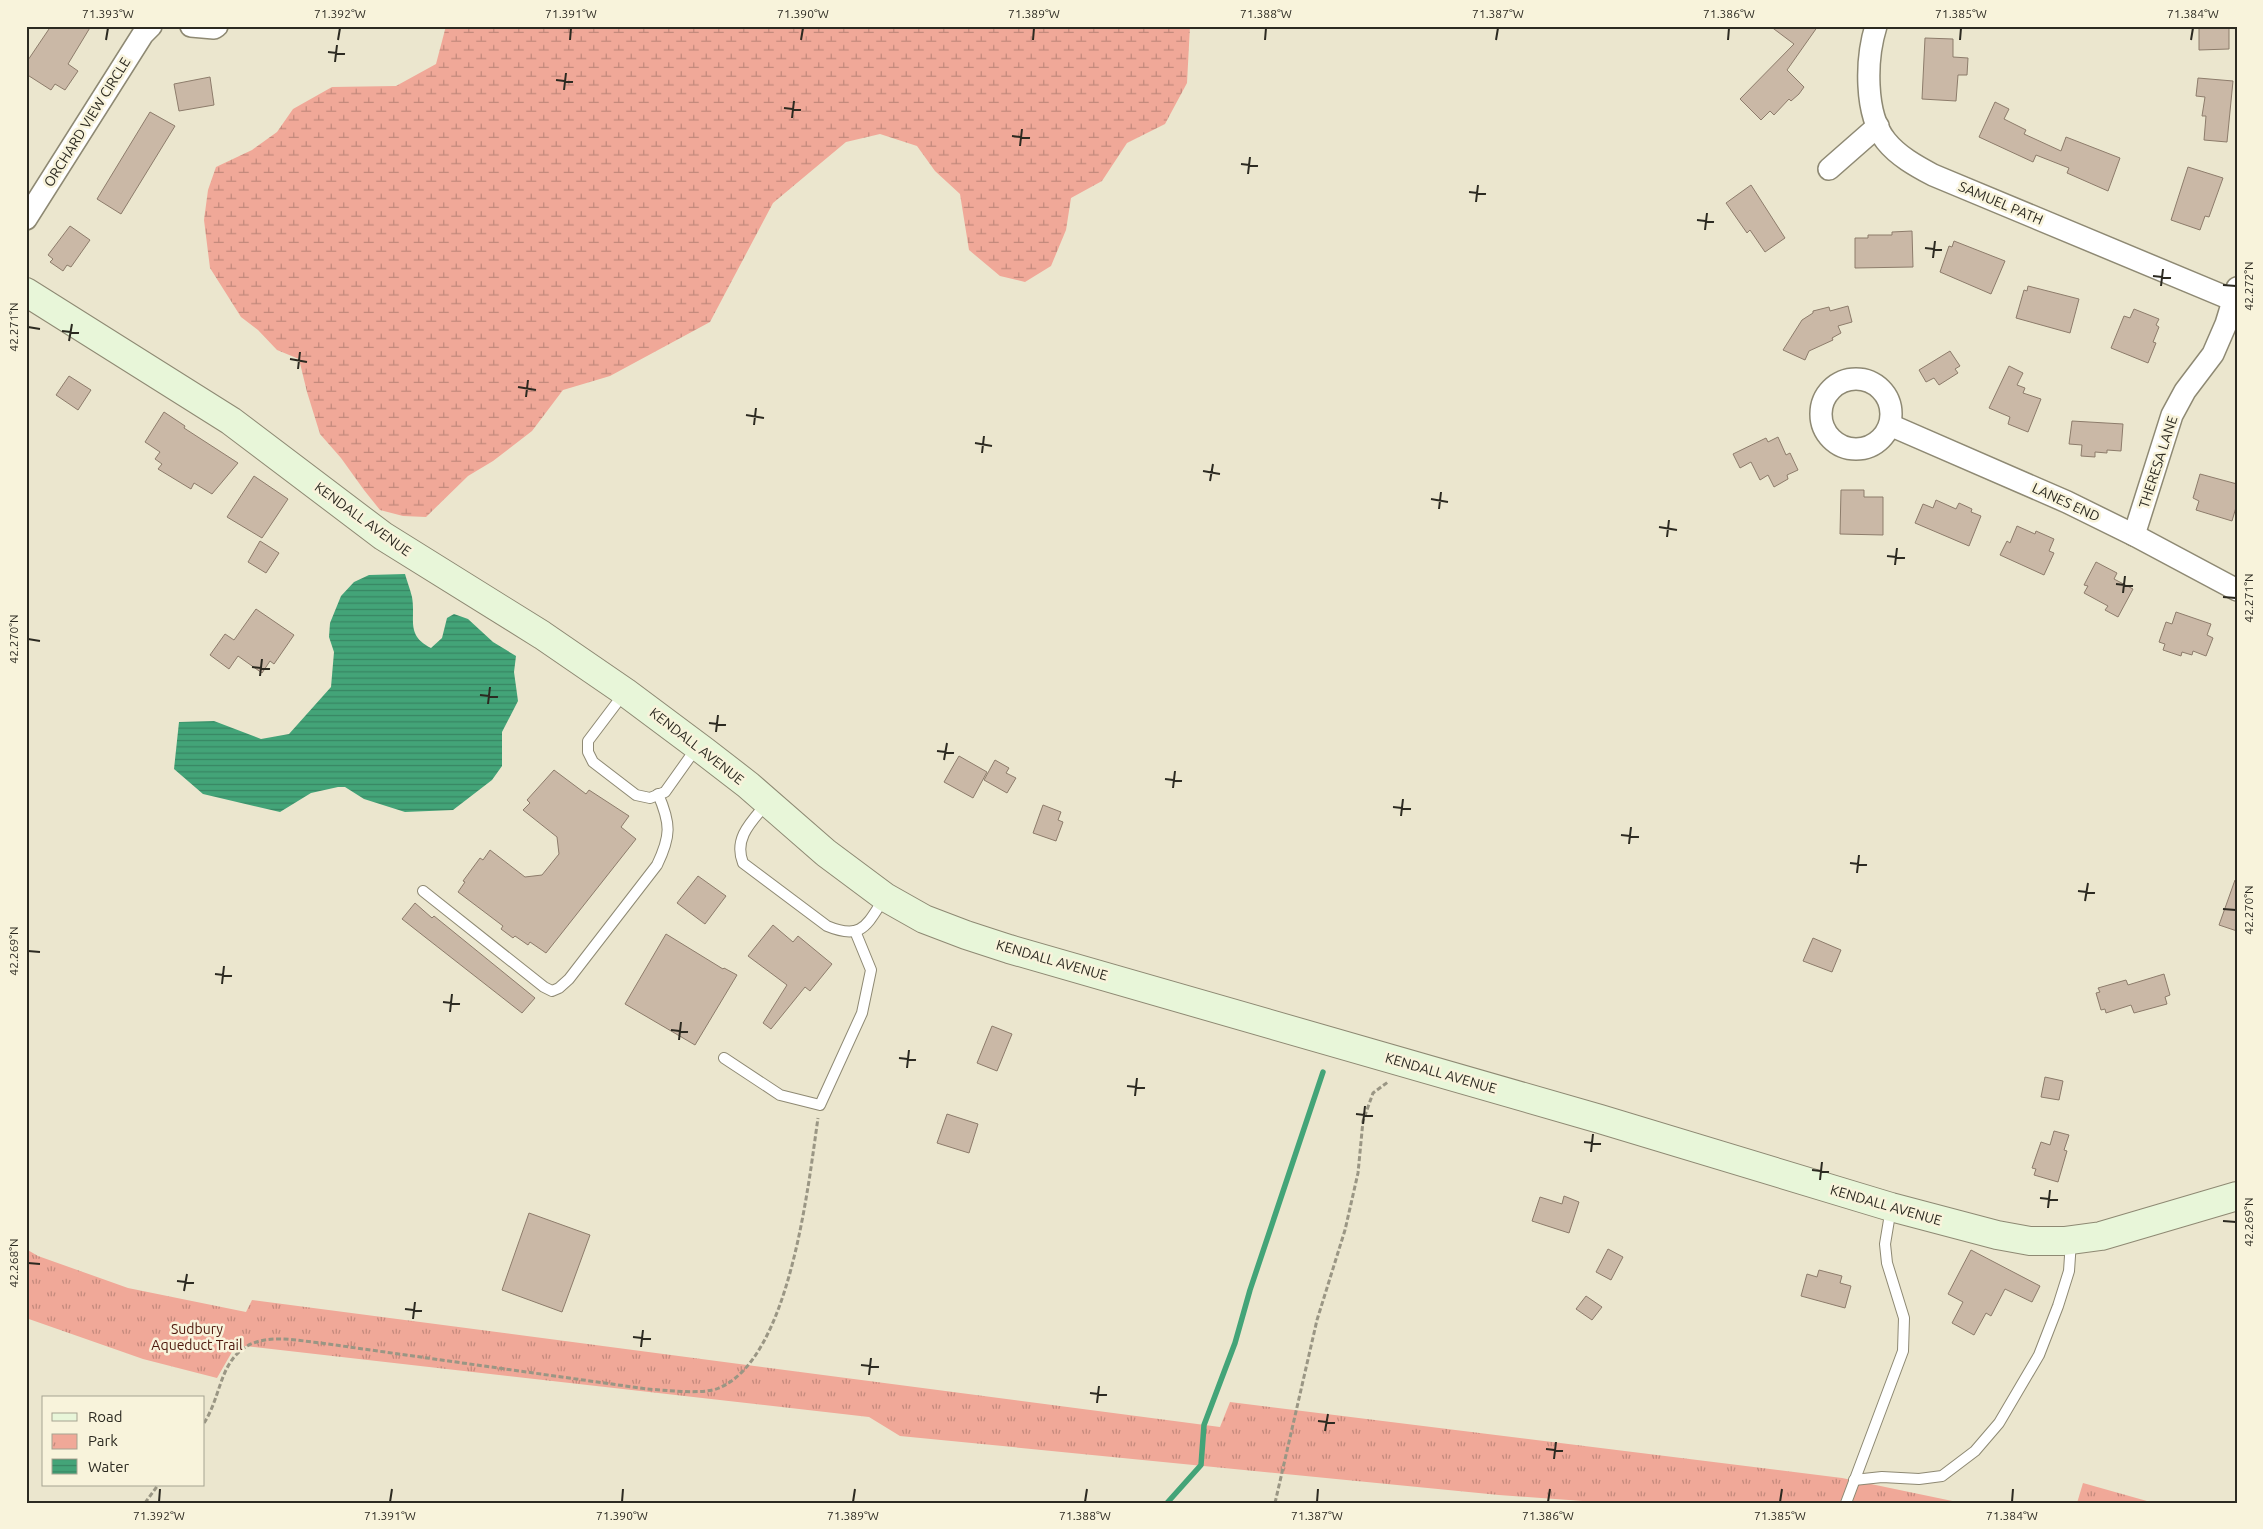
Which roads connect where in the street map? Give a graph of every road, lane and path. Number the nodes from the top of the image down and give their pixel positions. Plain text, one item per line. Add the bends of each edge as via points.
1 (151, 26) edge
2 (191, 26) edge
3 (217, 26) edge
4 (1876, 26) edge
5 (1878, 126) junction
6 (1829, 169) dead end
7 (26, 219) edge
8 (26, 292) edge
9 (2235, 294) edge
10 (1890, 425) dead end
11 (2134, 535) junction
12 (2237, 590) edge
13 (625, 692) junction
14 (698, 746) junction
15 (658, 794) junction
16 (767, 802) junction
17 (422, 891) dead end
18 (885, 897) junction
19 (855, 932) junction
20 (724, 1058) dead end
21 (1413, 1065) junction
22 (820, 1105) junction
23 (2237, 1196) edge
24 (1891, 1207) junction
25 (2071, 1240) junction
26 (205, 1421) edge
27 (1854, 1480) junction
28 (157, 1486) edge
29 (145, 1503) edge
30 (1275, 1503) edge
31 (1846, 1503) edge

1 - 7 street, ORCHARD VIEW CIRCLE
2 - 3 street
4 - 5 street, SAMUEL PATH via 1869,90
5 - 6 street
5 - 9 street, SAMUEL PATH via 1885,140 1897,152 1933,175
8 - 13 main road, KENDALL AVENUE via 231,421 383,536 542,635
9 - 11 street, THERESA LANE via 2213,354 2185,391 2172,415
10 - 11 street, LANES END via 2068,502
11 - 12 street, LANES END
13 - 14 main road, KENDALL AVENUE
13 - 15 lane via 588,740 588,752 593,762 636,795 650,798
14 - 15 lane via 665,792
14 - 16 main road, KENDALL AVENUE
15 - 17 lane via 669,830 667,844 657,865 568,979 552,991
16 - 18 main road, KENDALL AVENUE via 826,854
16 - 19 lane via 743,833 739,844 743,863 827,926 842,932
18 - 19 lane via 866,926
18 - 21 main road, KENDALL AVENUE via 924,919 966,935
19 - 22 lane via 871,970 862,1013
20 - 22 lane via 780,1096
21 - 24 main road, KENDALL AVENUE
21 - 30 path via 1373,1093 1363,1121 1358,1172 1346,1230 1317,1320
22 - 26 path via 810,1178 792,1266 773,1325 756,1356 734,1380 717,1390 647,1389 321,1343 259,1339 240,1349 226,1369
23 - 25 main road, KENDALL AVENUE via 2101,1236
24 - 25 main road, KENDALL AVENUE via 1997,1236 2030,1241
24 - 27 lane via 1885,1244 1887,1263 1904,1318 1903,1351
25 - 27 lane via 2069,1271 2039,1355 1999,1423 1975,1451 1942,1476
27 - 31 lane
28 - 29 path

